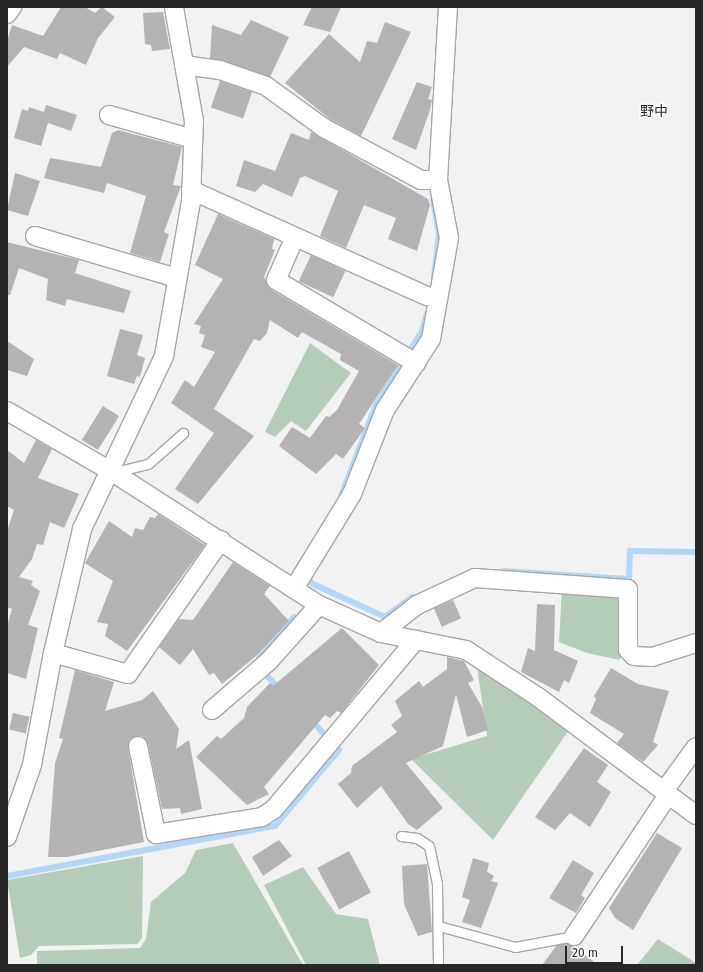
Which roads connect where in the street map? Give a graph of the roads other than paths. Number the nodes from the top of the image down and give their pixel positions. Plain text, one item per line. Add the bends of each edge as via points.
1 (12, 7) edge
2 (174, 7) edge
3 (448, 7) edge
4 (7, 14) edge
5 (184, 64) junction
6 (109, 115) dead end
7 (194, 138) junction
8 (438, 180) junction
9 (191, 190) junction
10 (34, 236) dead end
11 (295, 237) junction
12 (177, 278) junction
13 (427, 296) dead end
14 (416, 363) junction
15 (7, 411) edge
16 (183, 433) dead end
17 (111, 471) junction
18 (221, 540) junction
19 (295, 587) junction
20 (319, 605) junction
21 (381, 633) junction
22 (416, 640) junction
23 (696, 643) edge
24 (53, 653) junction
25 (212, 710) dead end
26 (138, 746) dead end
27 (696, 747) edge
28 (666, 793) junction
29 (696, 815) edge
30 (400, 836) dead end
31 (7, 837) edge
32 (439, 926) junction
33 (574, 936) joint
34 (438, 965) edge

1 - 4 street
2 - 5 street
3 - 8 street
5 - 7 street via 194,121
5 - 8 street via 220,70 266,86 324,128 421,180
6 - 7 street
7 - 9 street
8 - 14 street via 449,238 442,292 431,339
9 - 11 street
9 - 12 street
10 - 12 street
11 - 13 street
11 - 14 street via 276,280
12 - 17 street via 164,356
14 - 19 street via 385,410 352,494
15 - 17 street
16 - 17 lane via 148,464
17 - 18 street
17 - 24 street via 82,529
18 - 19 street
18 - 24 street via 128,674
19 - 20 street
20 - 21 street
20 - 25 street via 269,661
21 - 22 street
21 - 23 street via 417,605 474,578 628,589 628,650 634,656 652,657
22 - 26 street via 274,809 262,817 156,834
22 - 28 street via 466,650 538,697
24 - 31 street via 32,765
27 - 28 street
28 - 29 street
28 - 33 street
30 - 32 lane via 417,838 429,846 437,884
32 - 33 lane via 515,947
32 - 34 lane

